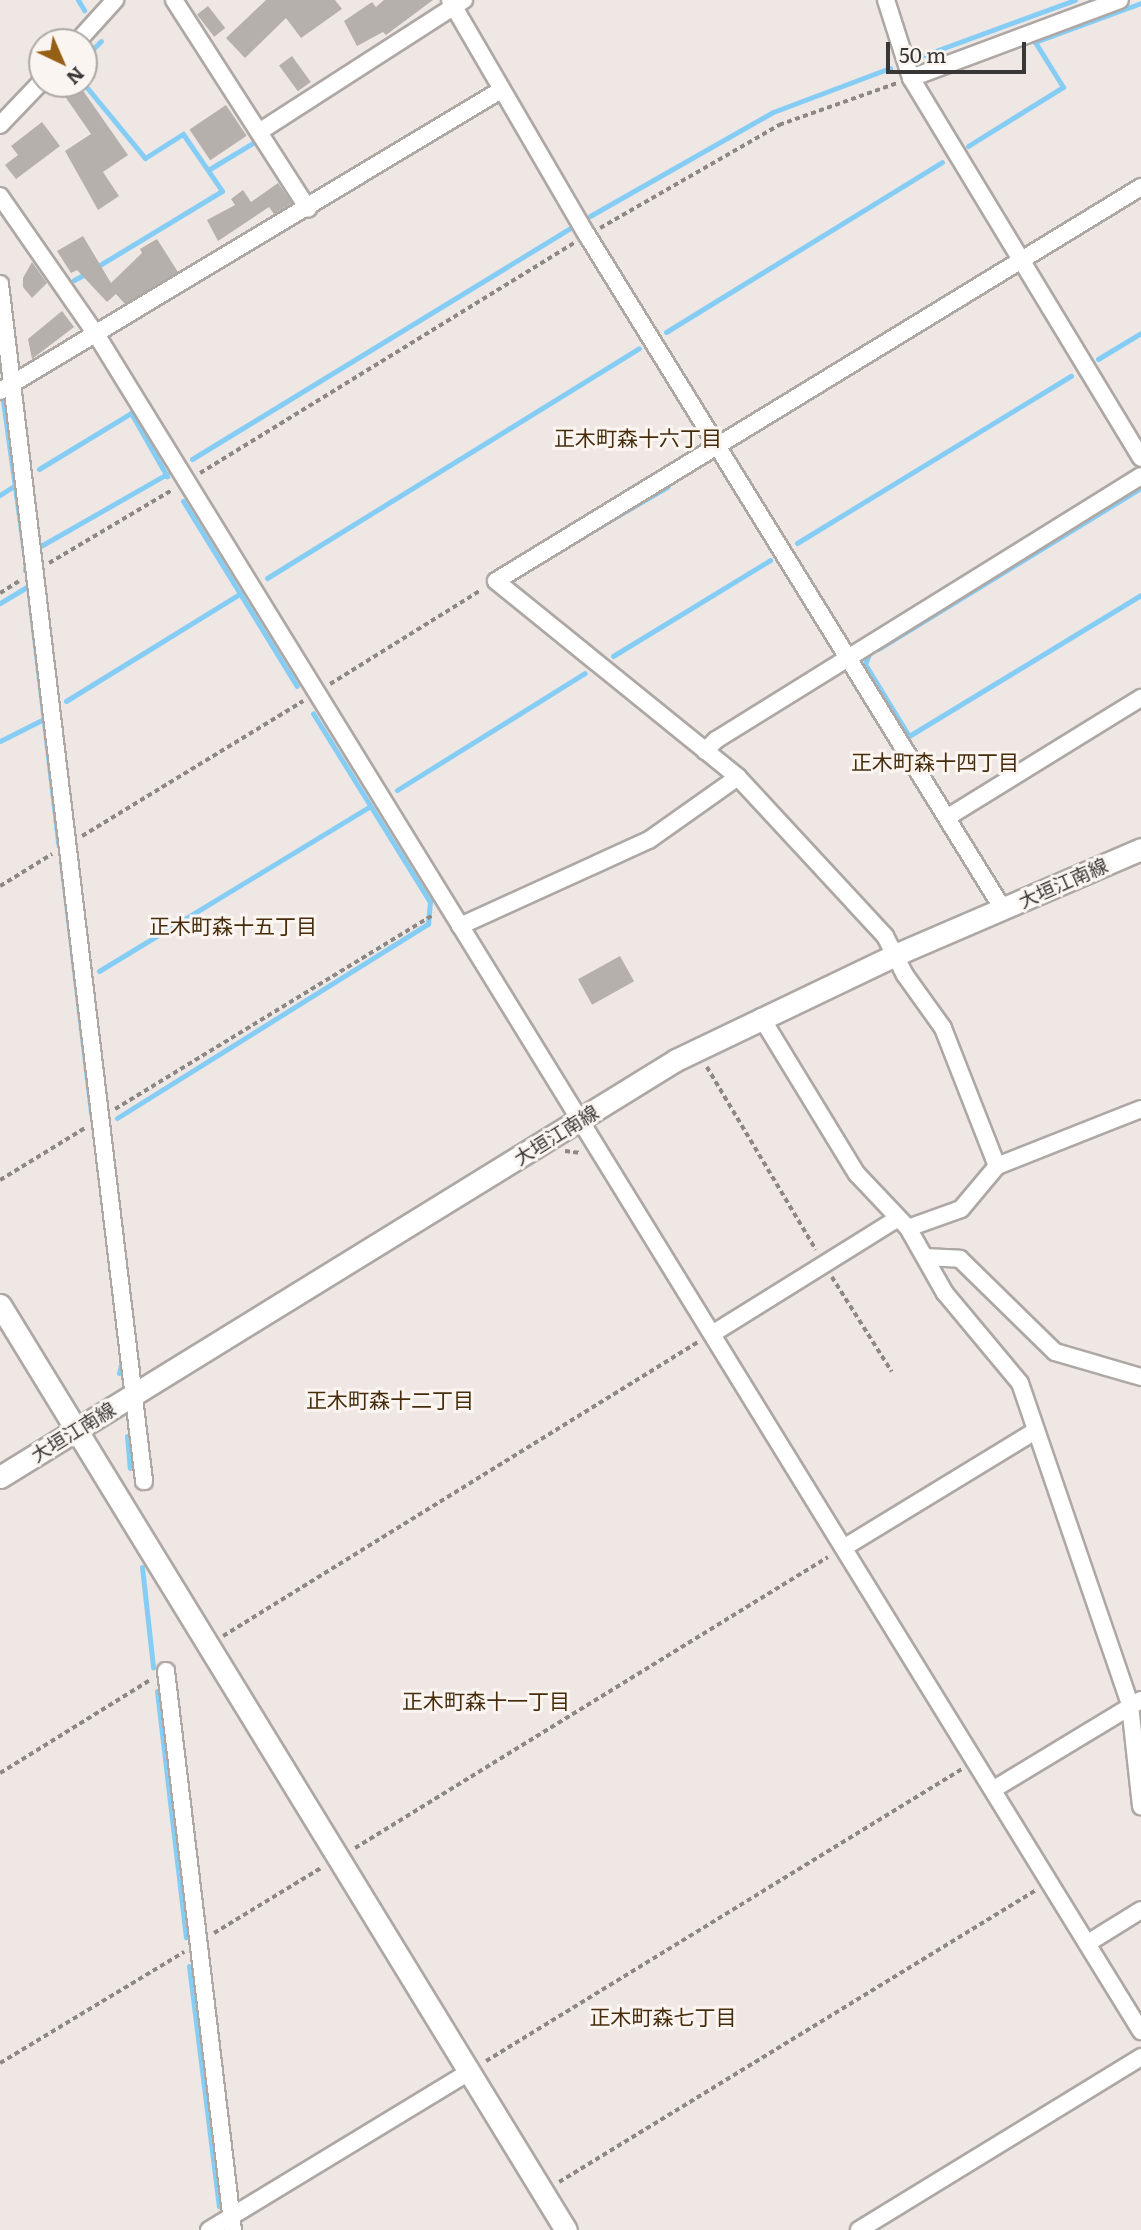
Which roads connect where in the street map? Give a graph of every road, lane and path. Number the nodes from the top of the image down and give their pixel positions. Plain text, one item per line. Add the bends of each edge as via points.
1 (115, 0) edge
2 (174, 0) edge
3 (886, 0) edge
4 (1120, 0) edge
5 (456, 2) edge
6 (90, 28) edge
7 (911, 78) junction
8 (501, 90) junction
9 (28, 96) edge
10 (0, 125) edge
11 (259, 132) junction
12 (1141, 187) edge
13 (0, 196) edge
14 (308, 209) junction
15 (587, 235) junction
16 (1019, 262) junction
17 (0, 284) edge
18 (96, 334) junction
19 (6, 388) edge
20 (718, 447) junction
21 (1141, 458) edge
22 (1141, 476) edge
23 (187, 481) junction
24 (36, 571) junction
25 (496, 581) junction
26 (0, 593) edge
27 (850, 658) junction
28 (317, 692) junction
29 (1141, 698) edge
30 (705, 751) junction
31 (738, 777) junction
32 (948, 817) junction
33 (65, 846) junction
34 (1141, 849) edge
35 (0, 886) edge
36 (447, 905) junction
37 (1003, 909) junction
38 (460, 926) junction
39 (895, 955) junction
40 (761, 1017) junction
41 (697, 1050) junction
42 (1141, 1109) edge
43 (100, 1119) junction
44 (579, 1121) junction
45 (997, 1166) junction
46 (0, 1180) edge
47 (903, 1224) junction
48 (925, 1256) junction
49 (825, 1265) junction
50 (0, 1305) edge
51 (712, 1334) junction
52 (892, 1373) dead end
53 (1141, 1377) edge
54 (134, 1394) junction
55 (77, 1430) junction
56 (1035, 1431) junction
57 (0, 1477) edge
58 (144, 1481) dead end
59 (845, 1547) junction
60 (208, 1646) junction
61 (166, 1671) joint
62 (1135, 1702) edge
63 (976, 1760) junction
64 (0, 1773) edge
65 (993, 1789) junction
66 (1141, 1805) edge
67 (338, 1858) junction
68 (1050, 1881) junction
69 (1141, 1910) edge
70 (198, 1943) junction
71 (1088, 1944) junction
72 (1141, 2031) edge
73 (1141, 2057) edge
74 (0, 2063) edge
75 (469, 2072) junction
76 (543, 2192) junction
77 (232, 2223) edge
78 (209, 2230) edge
79 (566, 2230) edge
80 (859, 2230) edge

1 - 6 street
2 - 11 street
3 - 7 street
4 - 7 street
5 - 8 street
5 - 11 street
7 - 15 path via 779,125
7 - 16 street
8 - 14 street
8 - 15 street
9 - 10 street
11 - 14 street
12 - 16 street
13 - 18 street
14 - 18 street
15 - 20 street
15 - 23 path
16 - 20 street
16 - 21 street
17 - 19 street
18 - 19 street
18 - 23 street
19 - 24 street
20 - 25 street
20 - 27 street
22 - 27 street
23 - 24 path
23 - 28 street
24 - 26 path
24 - 33 street
25 - 28 path
25 - 30 street
27 - 30 street
27 - 32 street
28 - 33 path
28 - 36 street
29 - 32 street
30 - 31 street
31 - 38 street via 649,840
31 - 39 street via 885,936
32 - 37 street
33 - 35 path
33 - 43 street
34 - 37 main road, 大垣江南線
36 - 38 street
36 - 43 path
37 - 39 main road, 大垣江南線
38 - 44 street
39 - 40 main road, 大垣江南線
39 - 45 street via 943,1028
40 - 41 main road, 大垣江南線
40 - 47 street via 857,1174
41 - 44 main road, 大垣江南線
41 - 49 path
42 - 45 street
43 - 46 path
43 - 54 street
44 - 51 street
44 - 54 main road, 大垣江南線
45 - 47 street via 961,1209
47 - 48 street
47 - 49 street
48 - 53 street via 960,1259 1055,1352
48 - 56 street via 945,1293 1020,1382
49 - 51 street
49 - 52 path
50 - 55 main road
51 - 59 street
51 - 60 path
54 - 55 main road, 大垣江南線
54 - 58 street
55 - 57 main road, 大垣江南線
55 - 60 main road
56 - 59 street
56 - 62 street
59 - 63 street
59 - 67 path
60 - 67 main road
61 - 64 path
61 - 70 street
62 - 65 street
62 - 66 street
63 - 65 street
63 - 75 path
65 - 68 street
67 - 70 path
67 - 75 main road
68 - 71 street
68 - 76 path
69 - 71 street
70 - 74 path
70 - 77 street
71 - 72 street
73 - 80 street
75 - 76 main road
75 - 77 street
76 - 79 main road
77 - 78 street

